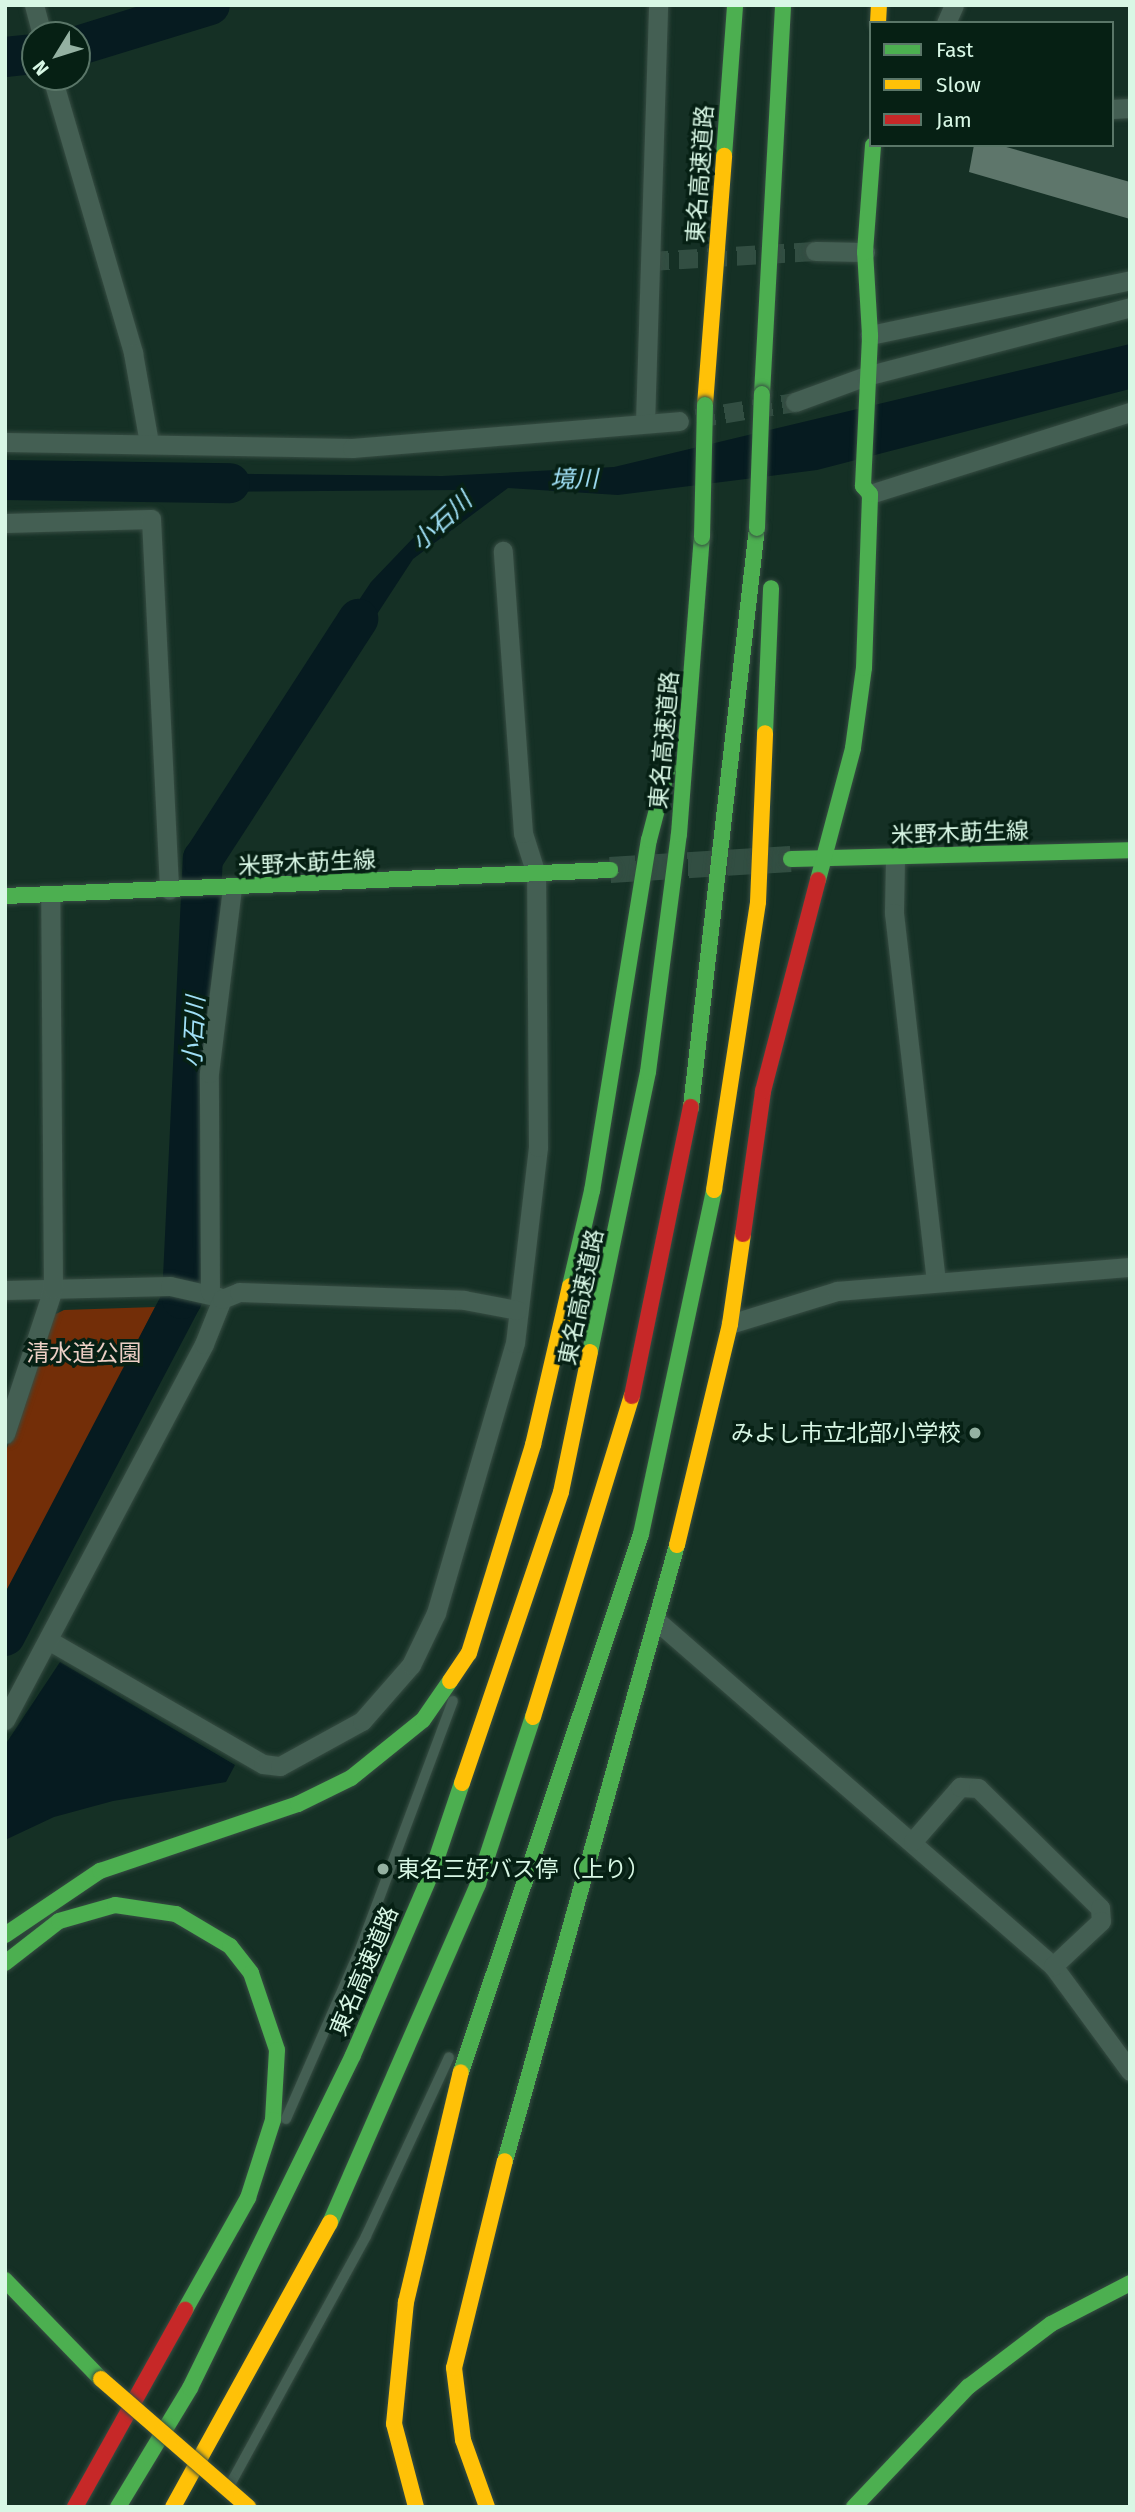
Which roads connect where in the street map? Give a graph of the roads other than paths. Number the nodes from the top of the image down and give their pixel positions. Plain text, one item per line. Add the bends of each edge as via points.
1 (658, 5) edge
2 (735, 5) edge
3 (783, 5) edge
4 (954, 5) edge
5 (947, 21) edge
6 (56, 91) edge
7 (873, 147) edge
8 (815, 251) tunnel mouth
9 (865, 252) junction
10 (1130, 280) edge
11 (1130, 307) edge
12 (870, 335) junction
13 (866, 376) junction
14 (779, 396) junction
15 (1130, 412) edge
16 (680, 421) tunnel mouth
17 (645, 424) junction
18 (5, 442) edge
19 (149, 443) junction
20 (867, 490) junction
21 (5, 523) edge
22 (764, 527) junction
23 (503, 551) dead end
24 (693, 667) junction
25 (1130, 849) edge
26 (827, 857) junction
27 (791, 859) tunnel mouth
28 (895, 859) junction
29 (610, 870) tunnel mouth
30 (536, 874) junction
31 (231, 889) junction
32 (173, 890) junction
33 (50, 895) junction
34 (5, 896) edge
35 (1130, 1268) edge
36 (936, 1281) junction
37 (53, 1289) junction
38 (5, 1290) edge
39 (210, 1293) junction
40 (517, 1310) junction
41 (730, 1324) junction
42 (5, 1434) edge
43 (659, 1622) junction
44 (48, 1640) junction
45 (469, 1653) junction
46 (5, 1720) edge
47 (912, 1841) junction
48 (5, 1935) edge
49 (5, 1963) edge
50 (492, 1965) junction
51 (1053, 1966) junction
52 (1130, 2071) edge
53 (248, 2199) junction
54 (5, 2280) edge
55 (1130, 2283) edge
56 (105, 2410) dead end
57 (211, 2502) edge
58 (858, 2505) edge
59 (75, 2507) edge
60 (118, 2507) edge
61 (173, 2507) edge
62 (248, 2507) edge
63 (416, 2507) edge
64 (486, 2507) edge

1 - 17 street
2 - 24 main road, 東名高速道路, bridge via 705,405
3 - 14 main road via 768,308
4 - 5 street
6 - 19 street via 133,353
7 - 9 main road
8 - 9 street
9 - 12 main road
10 - 12 street
11 - 13 street
12 - 13 main road
13 - 14 street
13 - 20 main road
14 - 22 main road
15 - 20 street
16 - 17 street
17 - 19 street via 352,448
18 - 19 street
20 - 26 main road via 864,668
21 - 32 street via 151,519
22 - 50 main road via 758,901 723,1150 641,1534
22 - 61 main road via 691,1105 653,1317 605,1499 506,1805 399,2077 322,2241
23 - 30 street via 523,832
24 - 45 main road via 649,840 592,1191 533,1445
24 - 60 main road, 東名高速道路 via 648,1072 561,1492 433,1869 353,2055 190,2388
25 - 28 main road, 米野木莇生線
26 - 27 main road, 米野木莇生線
26 - 28 main road, 米野木莇生線
26 - 41 main road via 763,1091
28 - 36 street via 894,913
29 - 30 main road, 米野木莇生線
30 - 31 main road, 米野木莇生線
30 - 40 street via 538,1147
31 - 32 main road, 米野木莇生線
31 - 39 street via 209,1073
32 - 33 main road, 米野木莇生線
33 - 34 main road, 米野木莇生線
33 - 37 street
35 - 36 street
36 - 41 street via 837,1291
37 - 38 street
37 - 39 street via 170,1286
37 - 42 street
39 - 40 street via 451,1300
39 - 44 street
40 - 44 street via 515,1343 436,1613 411,1665 341,1736 280,1766 263,1764
41 - 43 main road
43 - 47 street
43 - 64 main road via 483,2238 454,2368 463,2440
44 - 46 street
45 - 48 main road via 423,1720 351,1778 298,1804 100,1871
45 - 53 lane via 359,1952
47 - 51 street
47 - 51 street via 960,1787 978,1788 1100,1908 1101,1921
49 - 53 main road via 60,1921 115,1905 176,1914 230,1947 264,1997 277,2050 273,2120
50 - 57 lane via 366,2236
50 - 63 main road via 446,2118 406,2302 394,2424
51 - 52 street
53 - 59 main road
54 - 62 main road, bridge via 101,2379
55 - 58 main road via 1051,2324 1000,2361 922,2430
56 - 57 main road

